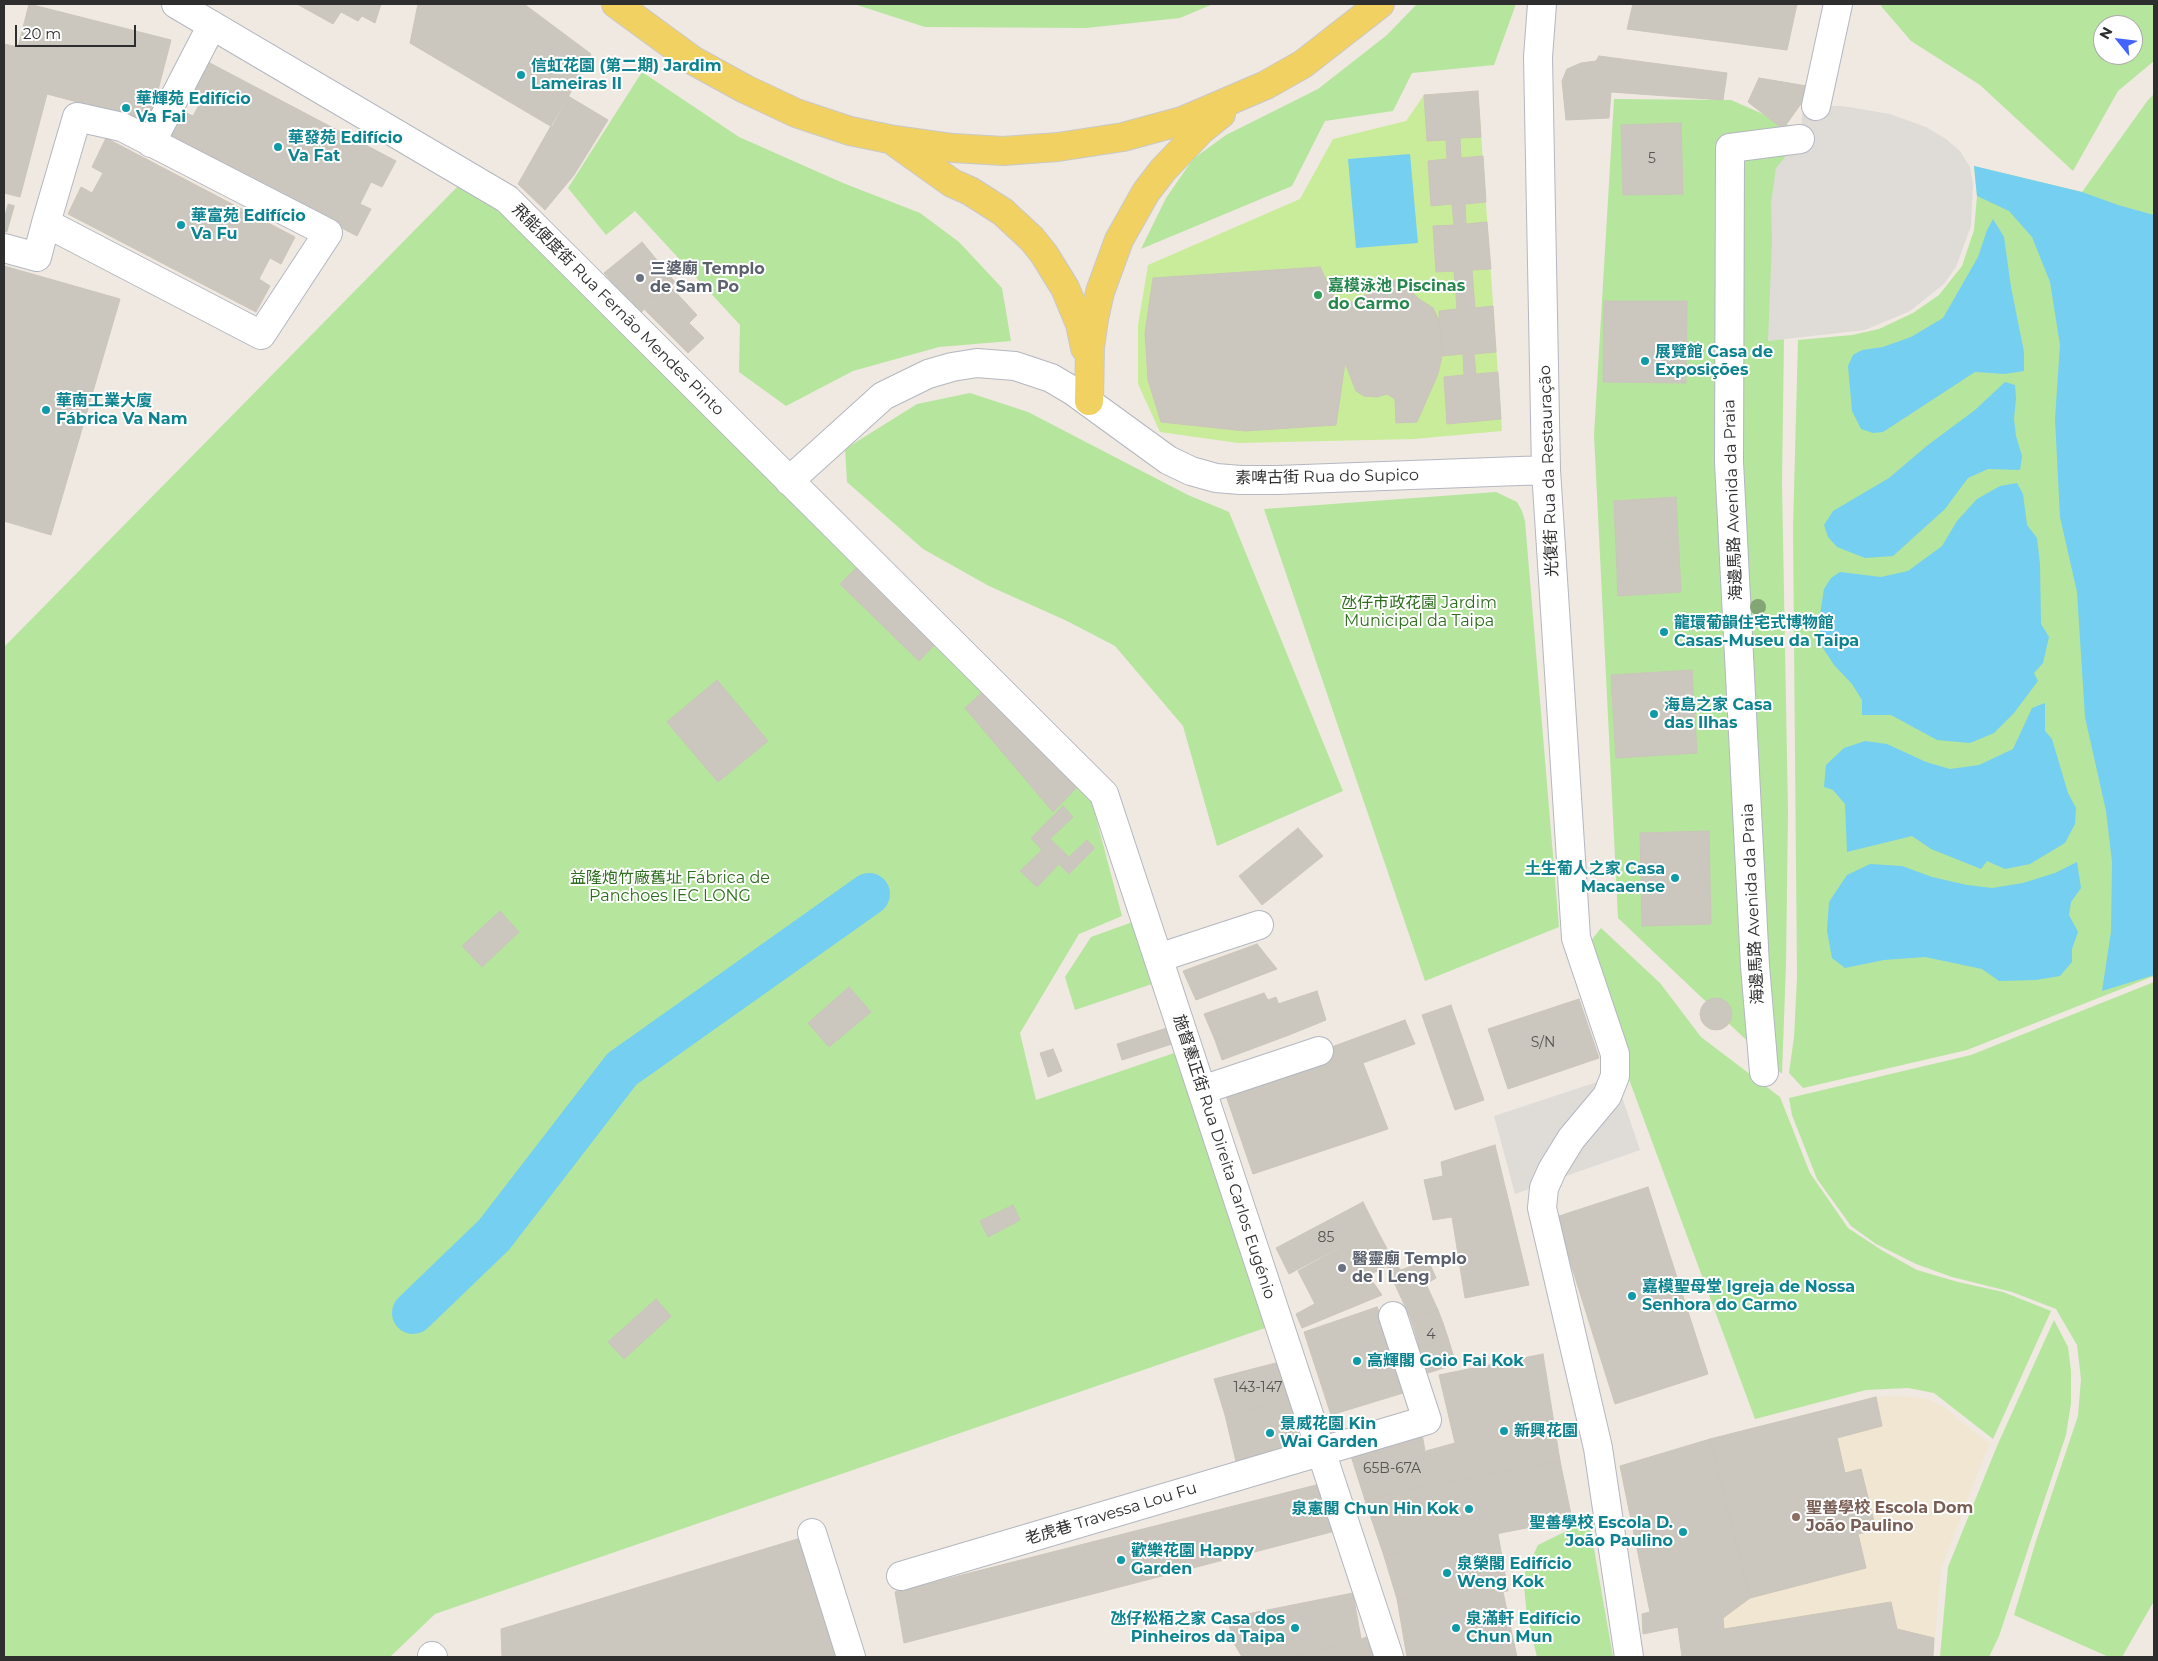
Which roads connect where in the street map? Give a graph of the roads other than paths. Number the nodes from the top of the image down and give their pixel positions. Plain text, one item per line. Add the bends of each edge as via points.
1 (176, 4) edge
2 (616, 4) edge
3 (1380, 4) edge
4 (1542, 4) edge
5 (1838, 4) edge
6 (212, 26) junction
7 (1266, 85) junction
8 (1816, 106) dead end
9 (889, 139) junction
10 (1800, 140) dead end
11 (151, 143) junction
12 (46, 223) junction
13 (4, 248) tunnel mouth
14 (1546, 470) junction
15 (789, 481) junction
16 (1001, 692) joint
17 (1259, 925) dead end
18 (1158, 958) junction
19 (1319, 1051) dead end
20 (1764, 1072) dead end
21 (1202, 1090) junction
22 (1393, 1316) dead end
23 (1321, 1452) junction
24 (812, 1533) dead end
25 (901, 1576) dead end
26 (851, 1657) edge
27 (1389, 1657) edge
28 (1629, 1657) edge

1 - 6 street, 飛能便度街 Rua Fernão Mendes Pinto
2 - 9 main road via 694,61 745,89 850,132
3 - 7 main road via 1304,64
4 - 14 street, 光復街 Rua da Restauração via 1538,57
5 - 8 street
6 - 11 street
6 - 15 street, 飛能便度街 Rua Fernão Mendes Pinto via 507,198
7 - 9 main road via 1182,121 1123,137 1058,147 1003,151
7 - 9 main road via 1201,130 1163,170 1131,216 1100,292 1090,347 1089,402 1088,362 1080,324 1065,288 1044,254 1003,212 952,183
10 - 20 street, 海邊馬路 Avenida da Praia via 1730,148 1729,462 1755,966
11 - 12 street via 122,127 77,117
11 - 12 street via 328,233 261,335
12 - 13 street via 37,257
14 - 15 street, 素啤古街 Rua do Supico via 1277,480 1216,478 1168,460 1051,378 1015,366 977,363 928,374 883,396
14 - 28 street, 光復街 Rua da Restauração via 1576,938 1615,1054 1615,1076 1607,1096 1571,1139 1552,1170 1544,1188 1542,1208 1598,1448
15 - 16 street, 飛能便度街 Rua Fernão Mendes Pinto
16 - 18 street, 施督憲正街 Rua Direita Carlos Eugénio via 1104,794
17 - 18 street
18 - 21 street, 施督憲正街 Rua Direita Carlos Eugénio
19 - 21 street
21 - 23 street, 施督憲正街 Rua Direita Carlos Eugénio
22 - 23 street, 老虎巷 Travessa Lou Fu via 1427,1420
23 - 25 street, 老虎巷 Travessa Lou Fu
23 - 27 street, 施督憲正街 Rua Direita Carlos Eugénio
24 - 26 street

